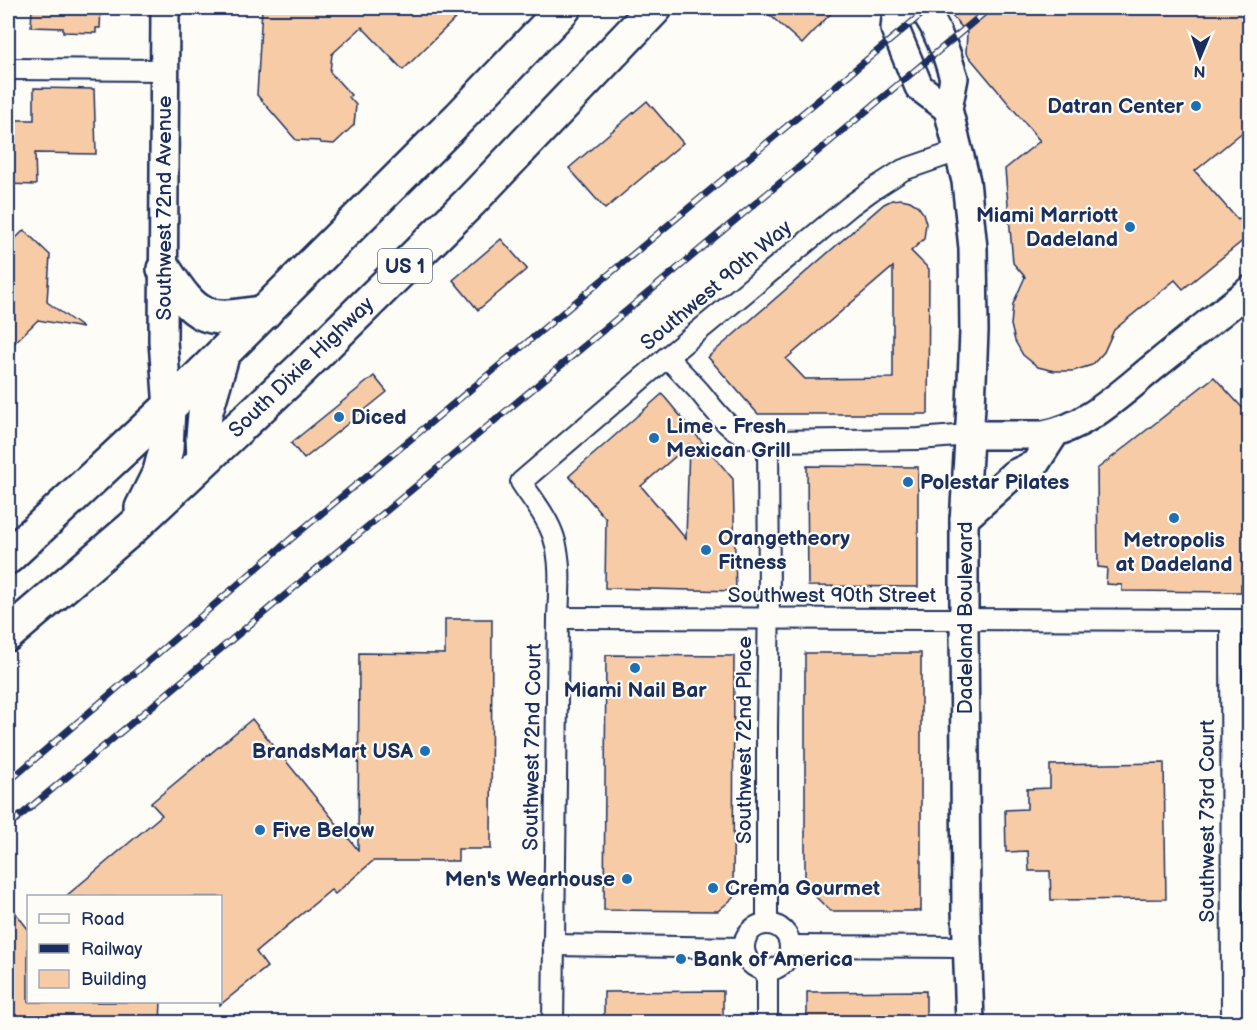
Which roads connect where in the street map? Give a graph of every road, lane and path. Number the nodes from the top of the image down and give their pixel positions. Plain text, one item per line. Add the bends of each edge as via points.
1 (165, 8) edge
2 (564, 8) edge
3 (655, 8) edge
4 (897, 8) edge
5 (903, 8) edge
6 (8, 69) edge
7 (165, 70) junction
8 (948, 109) junction
9 (958, 151) junction
10 (164, 269) junction
11 (1250, 290) edge
12 (265, 312) junction
13 (223, 351) junction
14 (667, 357) junction
15 (168, 408) junction
16 (1055, 433) junction
17 (969, 435) junction
18 (768, 441) junction
19 (204, 459) junction
20 (521, 482) joint
21 (964, 519) junction
22 (131, 529) junction
23 (8, 557) edge
24 (558, 618) junction
25 (769, 619) junction
26 (963, 620) junction
27 (1240, 620) edge
28 (8, 634) edge
29 (767, 924) junction
30 (553, 945) junction
31 (790, 946) junction
32 (967, 947) junction
33 (744, 948) junction
34 (767, 970) junction
35 (553, 1023) edge
36 (767, 1023) edge
37 (970, 1023) edge
38 (1232, 1023) edge

1 - 7 street, Southwest 72nd Avenue
2 - 12 highway
3 - 19 highway, South Dixie Highway / US 1 via 471,201
4 - 8 street via 895,29 919,87
5 - 8 street, Dadeland Boulevard via 925,11 941,42 954,78
6 - 7 street
7 - 10 street, Southwest 72nd Avenue
8 - 9 street, Dadeland Boulevard
9 - 14 street, Southwest 90th Way via 903,170 872,189
9 - 17 street, Dadeland Boulevard via 968,194 974,262
10 - 12 highway via 180,294 210,317 233,318
10 - 15 street, Southwest 72nd Avenue via 163,341
11 - 16 street via 1101,408
12 - 13 highway
13 - 15 highway
13 - 19 highway via 205,414
14 - 18 street via 723,421 745,436
14 - 20 street, Southwest 90th Way
15 - 22 highway via 166,449 160,472
15 - 23 highway
16 - 17 street
16 - 21 street via 1035,464 1014,474
17 - 18 street
17 - 21 street, Dadeland Boulevard
18 - 25 street, Southwest 72nd Place
19 - 22 highway, South Dixie Highway / US 1
20 - 24 street, Southwest 72nd Court via 554,537 558,556
21 - 26 street, Dadeland Boulevard
22 - 28 highway, South Dixie Highway / US 1
24 - 25 street, Southwest 90th Street
24 - 30 street, Southwest 72nd Court
25 - 26 street, Southwest 90th Street
25 - 29 street, Southwest 72nd Place
26 - 27 street, Southwest 90th Street
26 - 32 street, Dadeland Boulevard
27 - 38 street, Southwest 73rd Court
29 - 31 street via 780,928
29 - 33 street via 753,928 744,940
30 - 33 street
30 - 35 street, Southwest 72nd Court
31 - 32 street
31 - 34 street via 781,965
32 - 37 street, Dadeland Boulevard
33 - 34 street via 748,961
34 - 36 street

